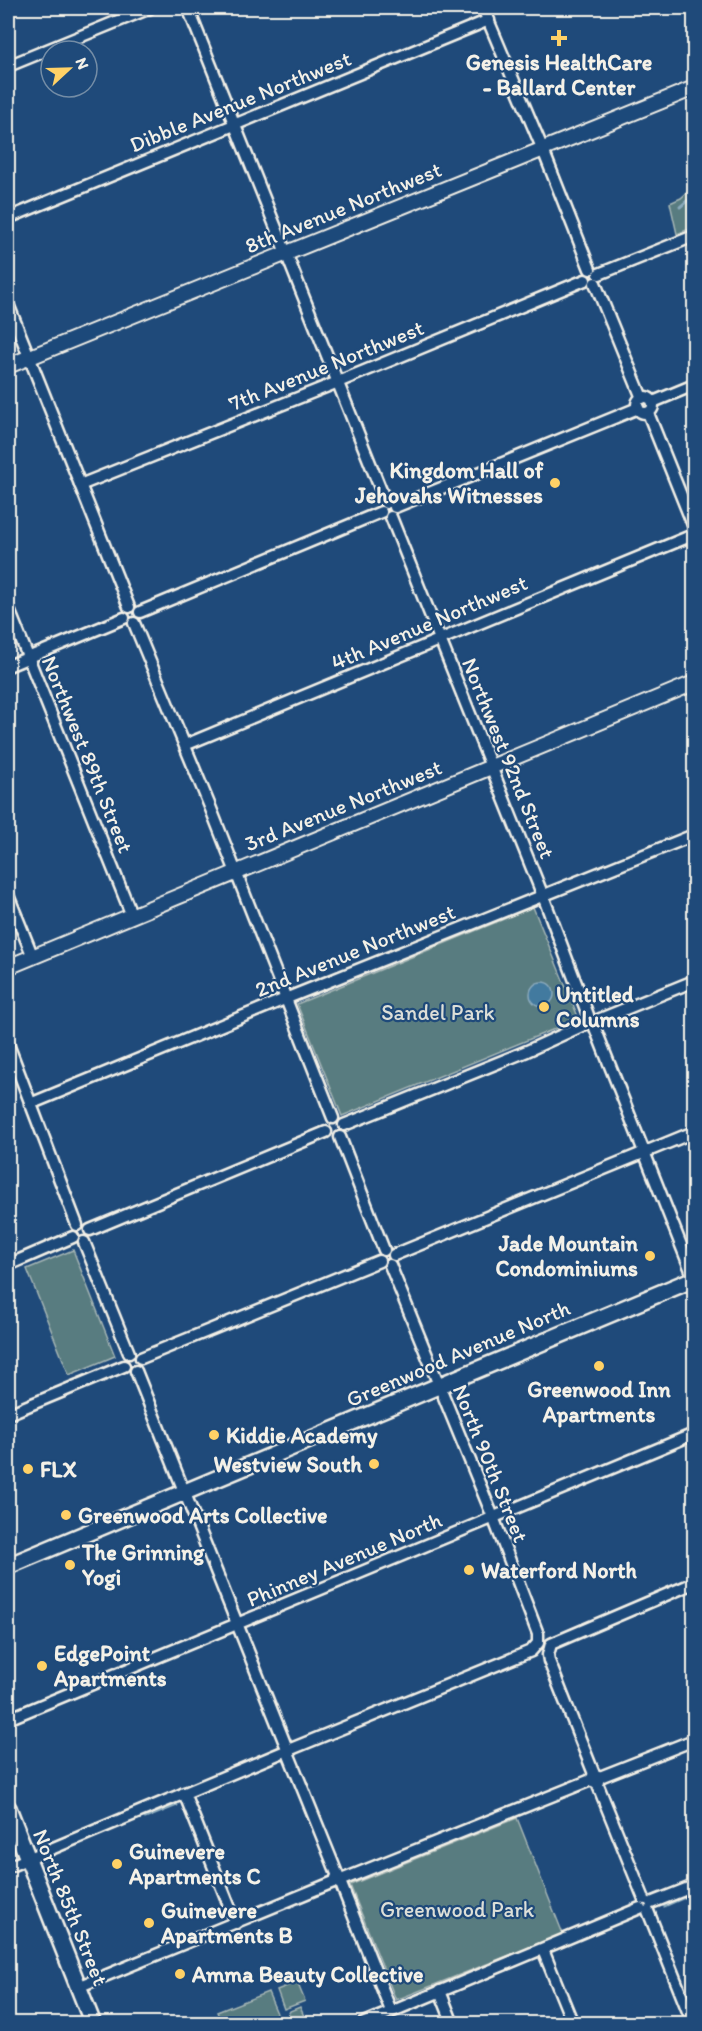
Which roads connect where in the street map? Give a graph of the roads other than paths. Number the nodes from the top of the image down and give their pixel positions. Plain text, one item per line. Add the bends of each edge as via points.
1 (150, 8) edge
2 (188, 8) edge
3 (483, 8) edge
4 (489, 20) junction
5 (8, 66) edge
6 (694, 88) edge
7 (234, 124) junction
8 (543, 150) junction
9 (8, 218) edge
10 (694, 236) edge
11 (286, 252) junction
12 (592, 277) junction
13 (8, 304) edge
14 (29, 357) junction
15 (8, 366) edge
16 (338, 382) junction
17 (694, 385) edge
18 (645, 405) junction
19 (80, 485) junction
20 (388, 510) junction
21 (694, 525) edge
22 (691, 539) edge
23 (8, 607) edge
24 (129, 607) junction
25 (140, 612) junction
26 (124, 618) junction
27 (134, 623) junction
28 (440, 638) junction
29 (28, 658) junction
30 (8, 666) edge
31 (694, 683) edge
32 (185, 745) junction
33 (491, 766) junction
34 (694, 835) edge
35 (235, 871) junction
36 (8, 895) edge
37 (543, 896) junction
38 (132, 916) junction
39 (33, 957) junction
40 (8, 967) edge
41 (694, 981) edge
42 (285, 999) junction
43 (591, 1022) junction
44 (8, 1044) edge
45 (30, 1104) junction
46 (333, 1119) junction
47 (344, 1125) junction
48 (326, 1132) junction
49 (694, 1132) edge
50 (340, 1137) junction
51 (644, 1152) junction
52 (77, 1225) junction
53 (90, 1230) junction
54 (73, 1237) junction
55 (84, 1242) junction
56 (389, 1256) junction
57 (8, 1265) edge
58 (694, 1278) edge
59 (129, 1353) junction
60 (141, 1358) junction
61 (124, 1366) junction
62 (136, 1371) junction
63 (439, 1385) junction
64 (8, 1414) edge
65 (694, 1434) edge
66 (184, 1492) junction
67 (493, 1517) junction
68 (8, 1566) edge
69 (694, 1583) edge
70 (237, 1624) junction
71 (8, 1719) edge
72 (694, 1740) edge
73 (287, 1750) junction
74 (596, 1779) junction
75 (184, 1792) junction
76 (8, 1808) edge
77 (28, 1858) junction
78 (8, 1868) edge
79 (340, 1880) junction
80 (694, 1886) edge
81 (646, 1905) junction
82 (237, 1923) junction
83 (543, 1950) junction
84 (78, 1987) junction
85 (440, 1991) junction
86 (391, 2011) junction
87 (93, 2024) edge
88 (362, 2024) edge
89 (453, 2024) edge
90 (573, 2024) edge
91 (693, 2024) edge

1 - 5 street
2 - 7 street, Northwest 92nd Street
3 - 4 street
4 - 7 street, Dibble Avenue Northwest
4 - 8 street
6 - 8 street, 8th Avenue Northwest
7 - 9 street, Dibble Avenue Northwest
7 - 11 street, Northwest 92nd Street
8 - 11 street, 8th Avenue Northwest
8 - 12 street
10 - 12 street, 7th Avenue Northwest
11 - 14 street, 8th Avenue Northwest
11 - 16 street, Northwest 92nd Street
12 - 16 street, 7th Avenue Northwest
12 - 18 street
13 - 14 street
14 - 15 street, 8th Avenue Northwest
14 - 19 street
16 - 19 street, 7th Avenue Northwest
16 - 20 street, Northwest 92nd Street
17 - 18 street
18 - 20 street
18 - 21 street
19 - 24 street
20 - 25 street
20 - 28 street, Northwest 92nd Street
21 - 22 street via 688,530
22 - 28 street, 4th Avenue Northwest
23 - 29 street, Northwest 89th Street
24 - 25 street
24 - 26 street
25 - 27 street
26 - 27 street
26 - 29 street
27 - 32 street
28 - 32 street, 4th Avenue Northwest
28 - 33 street, Northwest 92nd Street
29 - 30 street
29 - 38 street, Northwest 89th Street
31 - 33 street, 3rd Avenue Northwest
32 - 35 street
33 - 35 street, 3rd Avenue Northwest
33 - 37 street, Northwest 92nd Street
34 - 37 street, 2nd Avenue Northwest
35 - 38 street, 3rd Avenue Northwest
35 - 42 street
36 - 39 street
37 - 42 street, 2nd Avenue Northwest
37 - 43 street, Northwest 92nd Street
38 - 39 street, 3rd Avenue Northwest
39 - 40 street, 3rd Avenue Northwest
41 - 43 street
42 - 45 street, 2nd Avenue Northwest
42 - 46 street
43 - 47 street
43 - 51 street, Northwest 92nd Street
44 - 45 street
45 - 52 street
46 - 47 street
46 - 48 street via 326,1125
47 - 50 street
48 - 50 street via 333,1138
48 - 53 street
49 - 51 street
50 - 56 street, North 90th Street
51 - 56 street
51 - 58 street, Northwest 92nd Street
52 - 53 street via 85,1224
52 - 54 street via 72,1230
53 - 55 street
54 - 55 street
54 - 57 street
55 - 59 street
56 - 60 street via 379,1253 379,1261
56 - 63 street, North 90th Street
58 - 63 main road, Greenwood Avenue North
59 - 60 street
59 - 61 street via 123,1359
60 - 62 street
61 - 62 street via 128,1371
61 - 64 street
62 - 66 street
63 - 66 main road, Greenwood Avenue North
63 - 67 street, North 90th Street
65 - 67 street, Phinney Avenue North
66 - 68 main road, Greenwood Avenue North
66 - 70 street
67 - 70 street, Phinney Avenue North
67 - 73 street, North 90th Street via 538,1634 538,1643 531,1651
69 - 74 street via 551,1644 549,1661
70 - 71 street, Phinney Avenue North
70 - 73 street
72 - 74 street
73 - 75 street
73 - 79 street
74 - 79 street
74 - 81 street
75 - 77 street
75 - 82 street
76 - 77 main road, North 85th Street
77 - 78 street
77 - 84 main road, North 85th Street
79 - 82 street
79 - 86 street
80 - 81 street
81 - 83 street
81 - 91 street
82 - 84 street
83 - 85 street
83 - 90 street
84 - 87 main road, North 85th Street
85 - 86 street
85 - 89 street
86 - 88 street

